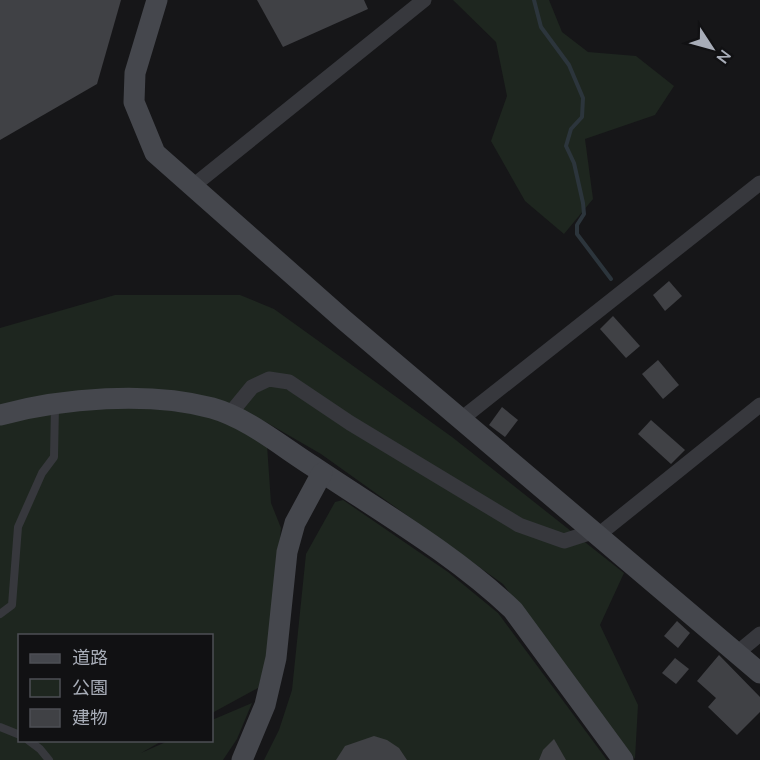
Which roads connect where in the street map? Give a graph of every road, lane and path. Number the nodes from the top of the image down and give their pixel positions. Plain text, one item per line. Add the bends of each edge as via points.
1 (157, 0) edge
2 (424, 0) edge
3 (760, 183) edge
4 (193, 186) junction
5 (55, 404) junction
6 (760, 405) edge
7 (0, 415) edge
8 (229, 415) junction
9 (460, 420) junction
10 (322, 473) junction
11 (595, 534) junction
12 (0, 614) edge
13 (760, 634) edge
14 (737, 653) junction
15 (760, 673) edge
16 (0, 727) edge
17 (18, 734) edge
18 (30, 742) edge
19 (49, 760) edge
20 (242, 760) edge
21 (623, 760) edge

1 - 4 street via 135,73 134,102 155,153
2 - 4 street
3 - 9 street
4 - 9 street
5 - 7 street
5 - 8 street via 98,399 179,402 214,408
5 - 12 lane via 54,457 42,473 18,527 12,605
6 - 11 street
8 - 10 street
8 - 11 street via 252,387 269,379 289,382 519,525 564,541
9 - 11 street
10 - 20 street via 295,523 287,552 276,658 265,705
10 - 21 street via 491,589 513,610
11 - 14 street
13 - 14 street
14 - 15 street
16 - 17 lane
18 - 19 lane

